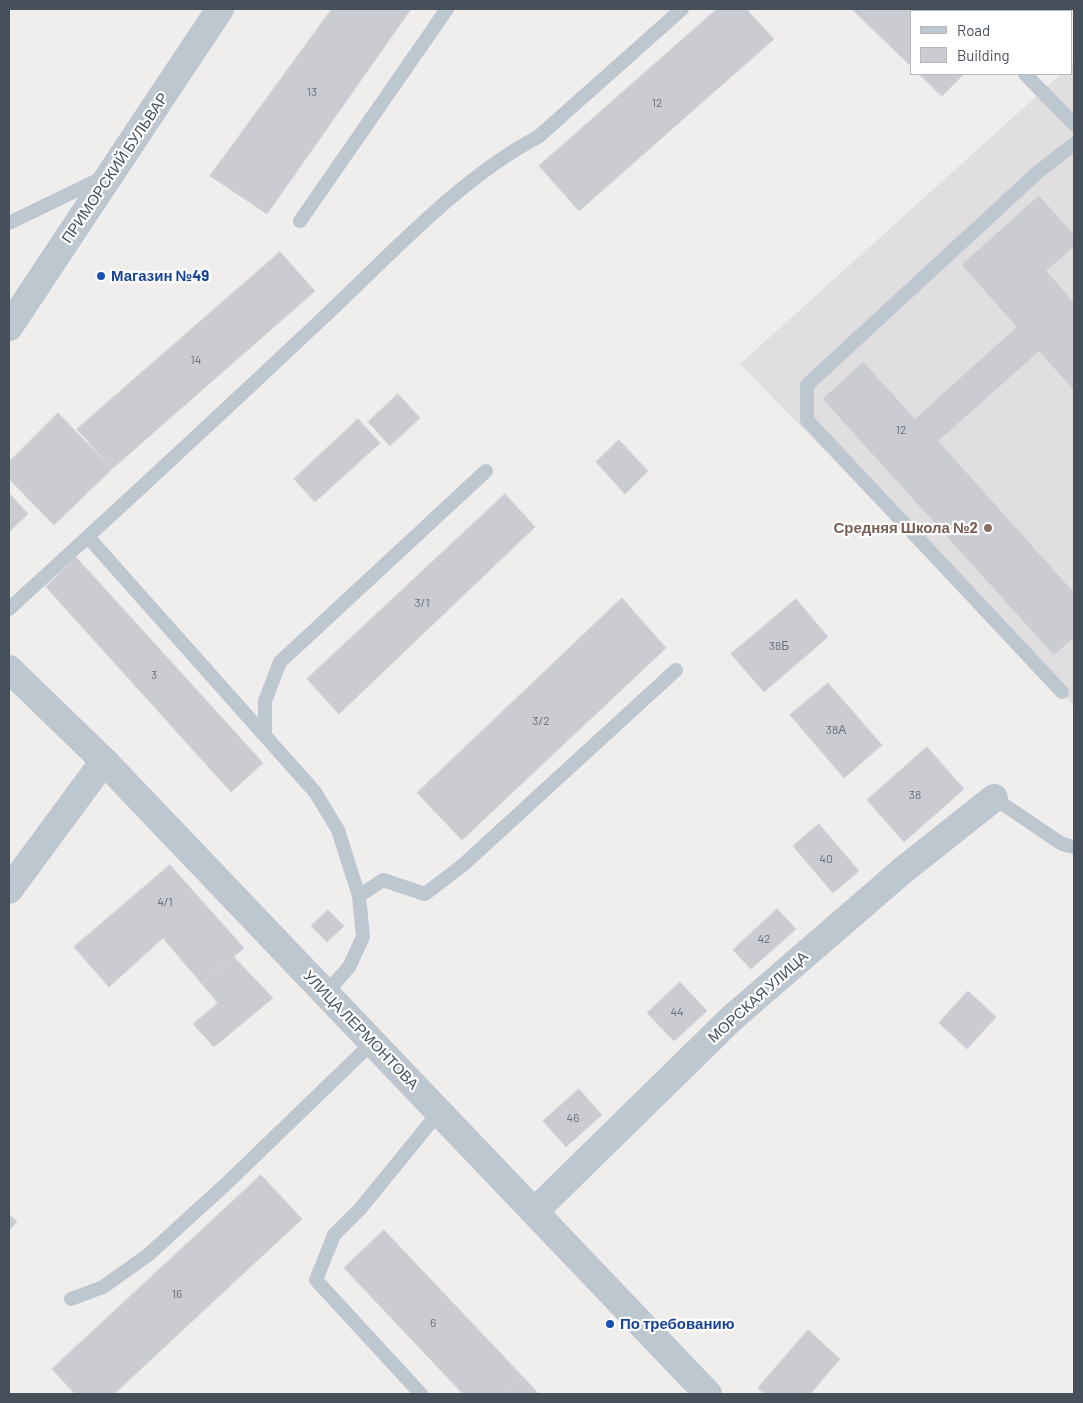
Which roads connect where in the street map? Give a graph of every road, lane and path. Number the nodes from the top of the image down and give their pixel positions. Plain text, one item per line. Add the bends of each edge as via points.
1 (220, 9) edge
2 (447, 9) edge
3 (682, 9) edge
4 (1027, 75) edge
5 (1074, 124) edge
6 (1074, 144) edge
7 (111, 174) junction
8 (300, 221) dead end
9 (9, 223) edge
10 (9, 327) edge
11 (486, 470) dead end
12 (88, 537) junction
13 (9, 609) edge
14 (9, 670) edge
15 (676, 670) dead end
16 (1062, 692) dead end
17 (266, 735) junction
18 (104, 762) junction
19 (994, 798) joint
20 (1074, 847) edge
21 (9, 890) edge
22 (359, 896) junction
23 (326, 993) junction
24 (373, 1042) junction
25 (439, 1112) junction
26 (535, 1211) junction
27 (71, 1299) dead end
28 (422, 1394) edge
29 (708, 1394) edge

1 - 7 street, ПРИМОРСКИЙ БУЛЬВАР
2 - 8 lane
3 - 12 lane via 538,138 486,169 436,213
4 - 5 lane
6 - 16 lane via 1038,172 807,385 807,420
7 - 9 lane
7 - 10 street, ПРИМОРСКИЙ БУЛЬВАР
11 - 17 lane via 280,662 265,701
12 - 13 lane
12 - 17 lane
14 - 18 street, УЛИЦА ЛЕРМОНТОВА
15 - 22 lane via 464,865 425,894 383,880
17 - 22 lane via 315,792 338,830
18 - 21 street
18 - 23 street, УЛИЦА ЛЕРМОНТОВА
19 - 20 lane via 1062,844
19 - 26 street, МОРСКАЯ УЛИЦА via 902,871 732,1018
22 - 23 lane via 363,937 349,967
23 - 24 street, УЛИЦА ЛЕРМОНТОВА
24 - 25 street, УЛИЦА ЛЕРМОНТОВА
24 - 27 lane via 148,1255 103,1287
25 - 26 street, УЛИЦА ЛЕРМОНТОВА
25 - 28 lane via 360,1209 334,1235 316,1280
26 - 29 street, УЛИЦА ЛЕРМОНТОВА

